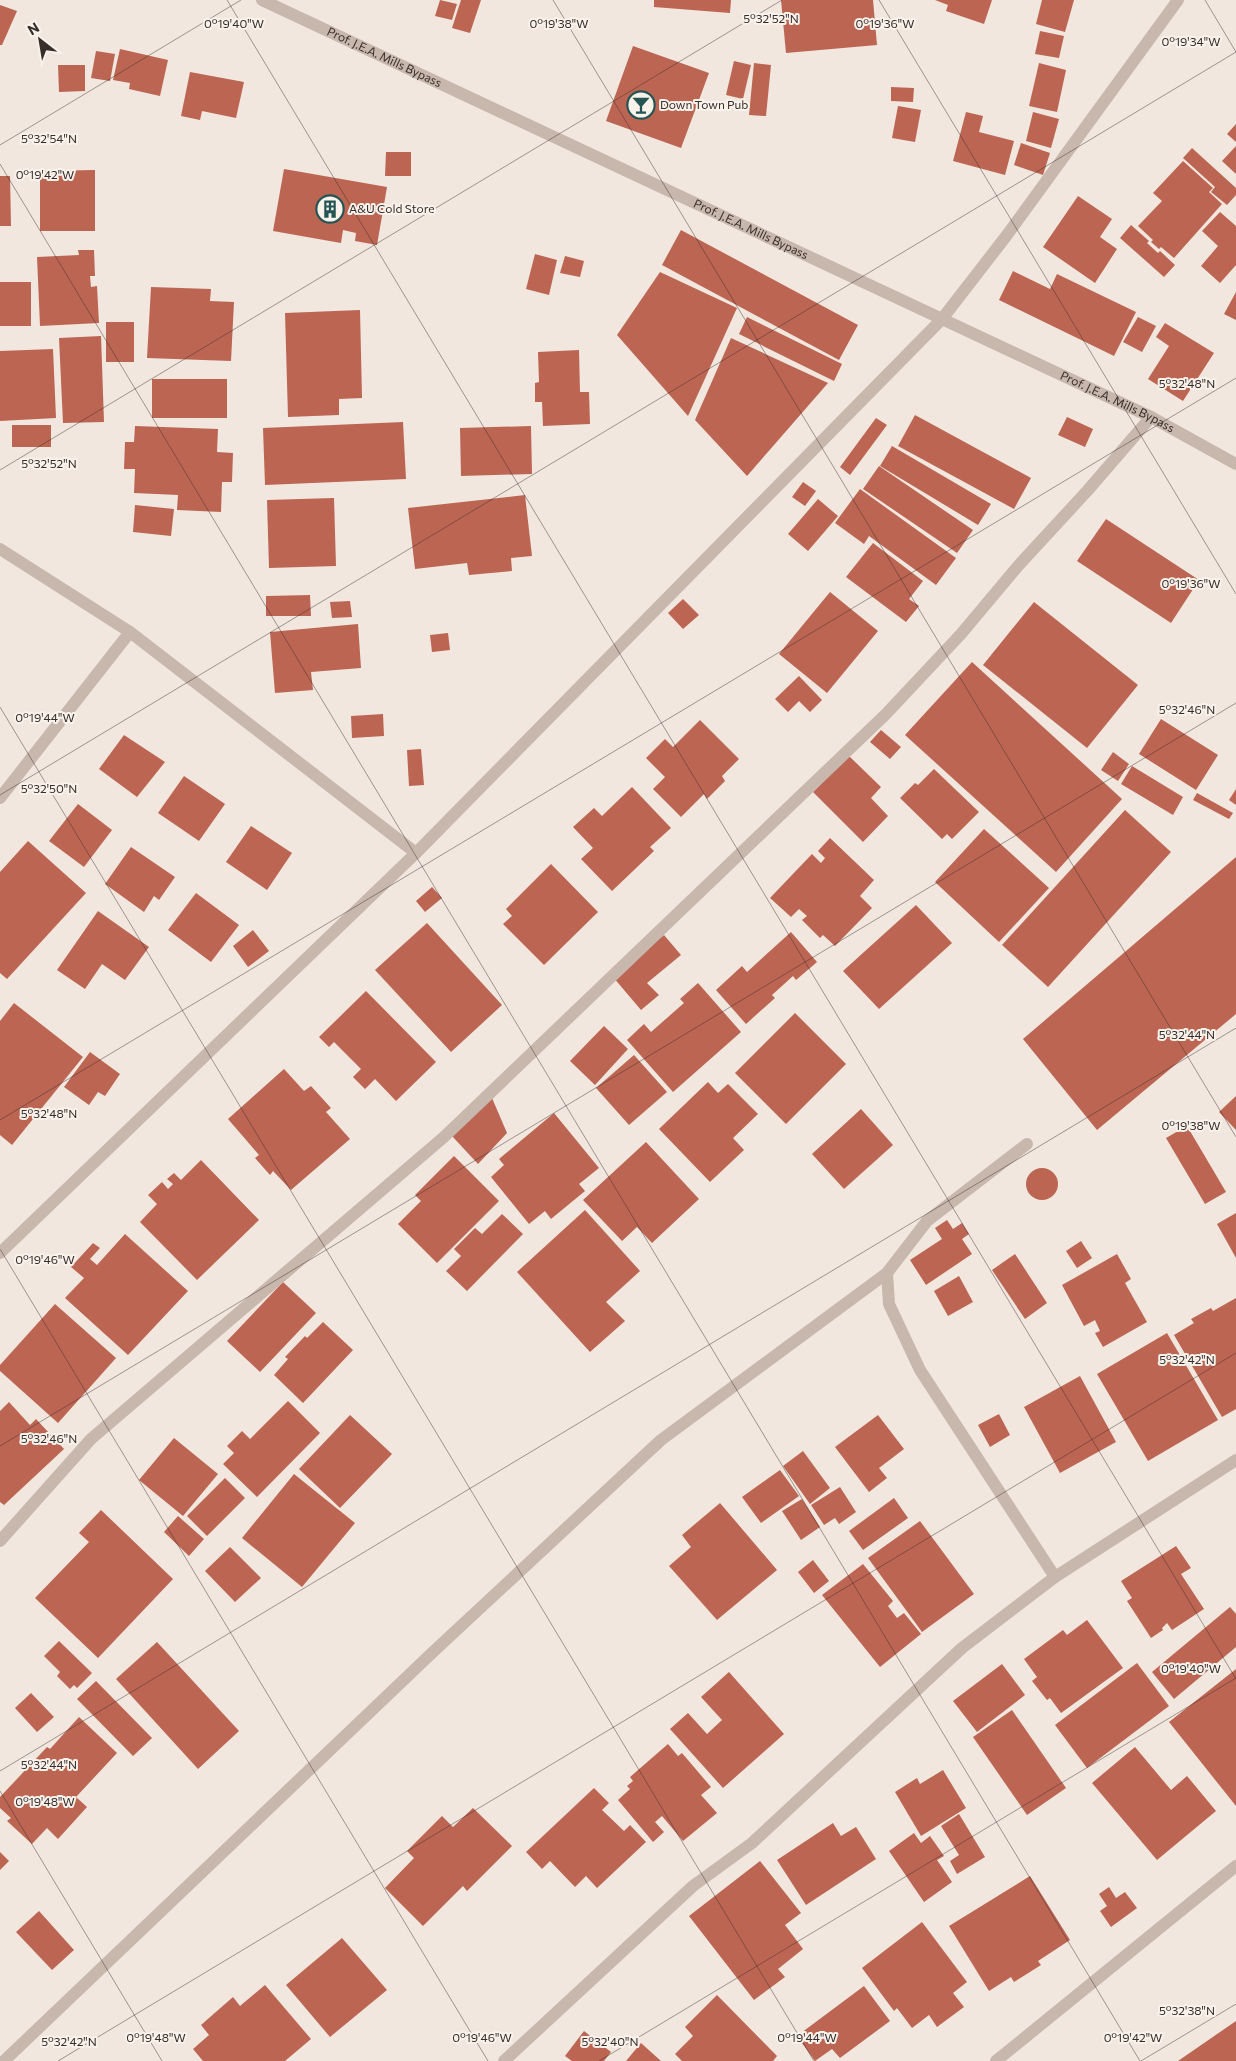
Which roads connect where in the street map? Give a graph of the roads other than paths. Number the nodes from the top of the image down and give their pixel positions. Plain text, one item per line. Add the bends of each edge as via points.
1 (262, 0) edge
2 (1178, 0) edge
3 (942, 319) junction
4 (1151, 417) junction
5 (1236, 464) edge
6 (0, 549) edge
7 (130, 632) junction
8 (0, 798) edge
9 (416, 853) junction
10 (1028, 1144) dead end
11 (0, 1253) edge
12 (888, 1273) junction
13 (1236, 1460) edge
14 (0, 1541) edge
15 (1055, 1577) junction
16 (1236, 1866) edge
17 (4, 2061) edge
18 (504, 2061) edge
19 (996, 2061) edge

1 - 3 street, Prof. J.E.A. Mills Bypass
2 - 3 street via 1007,236
3 - 4 street, Prof. J.E.A. Mills Bypass
3 - 9 street
4 - 5 street, Prof. J.E.A. Mills Bypass
4 - 14 street via 961,634 886,714 444,1137 91,1439
6 - 7 street
7 - 8 street
7 - 9 street
9 - 11 street
10 - 12 street via 927,1220
12 - 15 street via 889,1304 920,1370
12 - 17 street via 661,1440 434,1651
13 - 15 street
15 - 18 street via 962,1648 752,1843 693,1886
16 - 19 street

